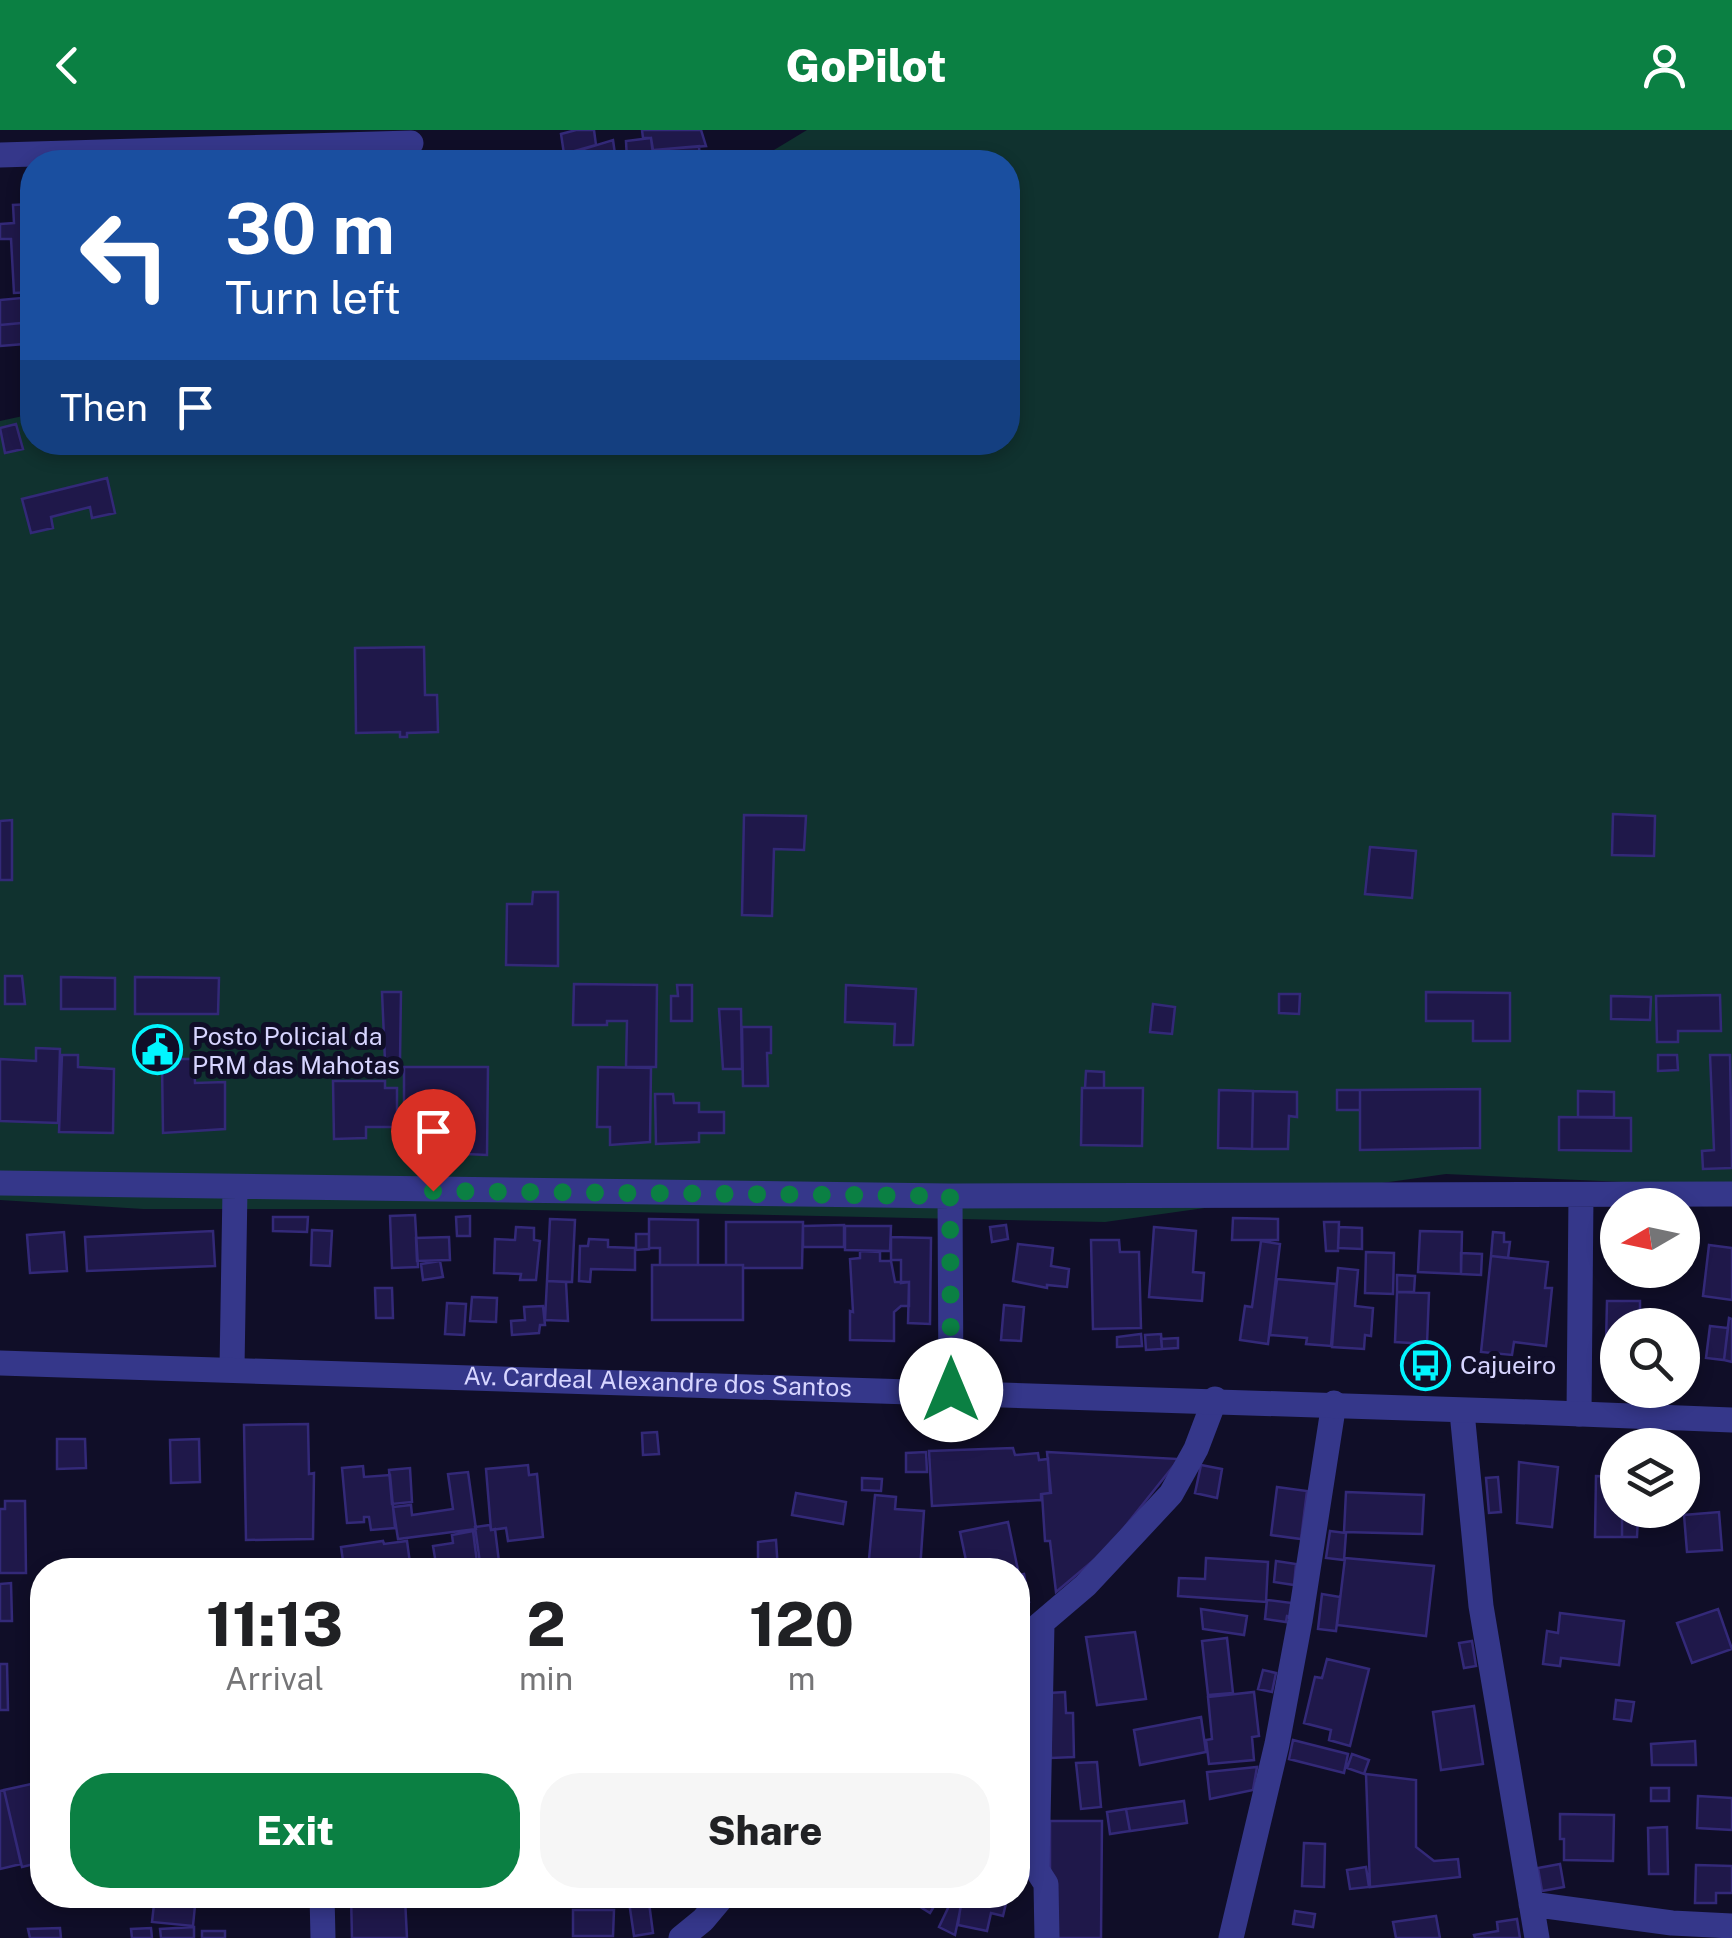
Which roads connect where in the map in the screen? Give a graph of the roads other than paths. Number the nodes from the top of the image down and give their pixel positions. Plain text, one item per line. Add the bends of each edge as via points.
1 (411, 145) edge
2 (224, 150) edge
3 (0, 1183) edge
4 (235, 1189) junction
5 (1581, 1194) junction
6 (1732, 1194) edge
7 (950, 1196) junction
8 (0, 1362) edge
9 (232, 1368) junction
10 (951, 1390) junction
11 (1215, 1398) junction
12 (1334, 1403) junction
13 (1462, 1412) junction
14 (1579, 1414) junction
15 (1732, 1421) edge
16 (1042, 1624) junction
17 (1030, 1634) edge
18 (1531, 1904) junction
19 (322, 1908) edge
20 (713, 1908) edge
21 (1732, 1926) edge
22 (323, 1938) edge
23 (681, 1938) edge
24 (1047, 1938) edge
25 (1231, 1938) edge
26 (1536, 1938) edge

1 - 2 street
3 - 4 street
4 - 7 street
4 - 9 street
5 - 6 street
5 - 7 street
5 - 14 street
7 - 10 street
8 - 9 street, Av. Cardeal Alexandre dos Santos
9 - 10 street, Av. Cardeal Alexandre dos Santos
10 - 11 street, Av. Cardeal Alexandre dos Santos
11 - 12 street, Av. Cardeal Alexandre dos Santos
11 - 16 street via 1171,1494
12 - 13 street, Av. Cardeal Alexandre dos Santos
12 - 25 street via 1284,1709
13 - 14 street, Av. Cardeal Alexandre dos Santos
13 - 18 street via 1481,1606
14 - 15 street, Av. Cardeal Alexandre dos Santos
16 - 17 street
16 - 24 street via 1037,1870 1046,1884
18 - 21 street
18 - 26 street
19 - 22 street
20 - 23 street

